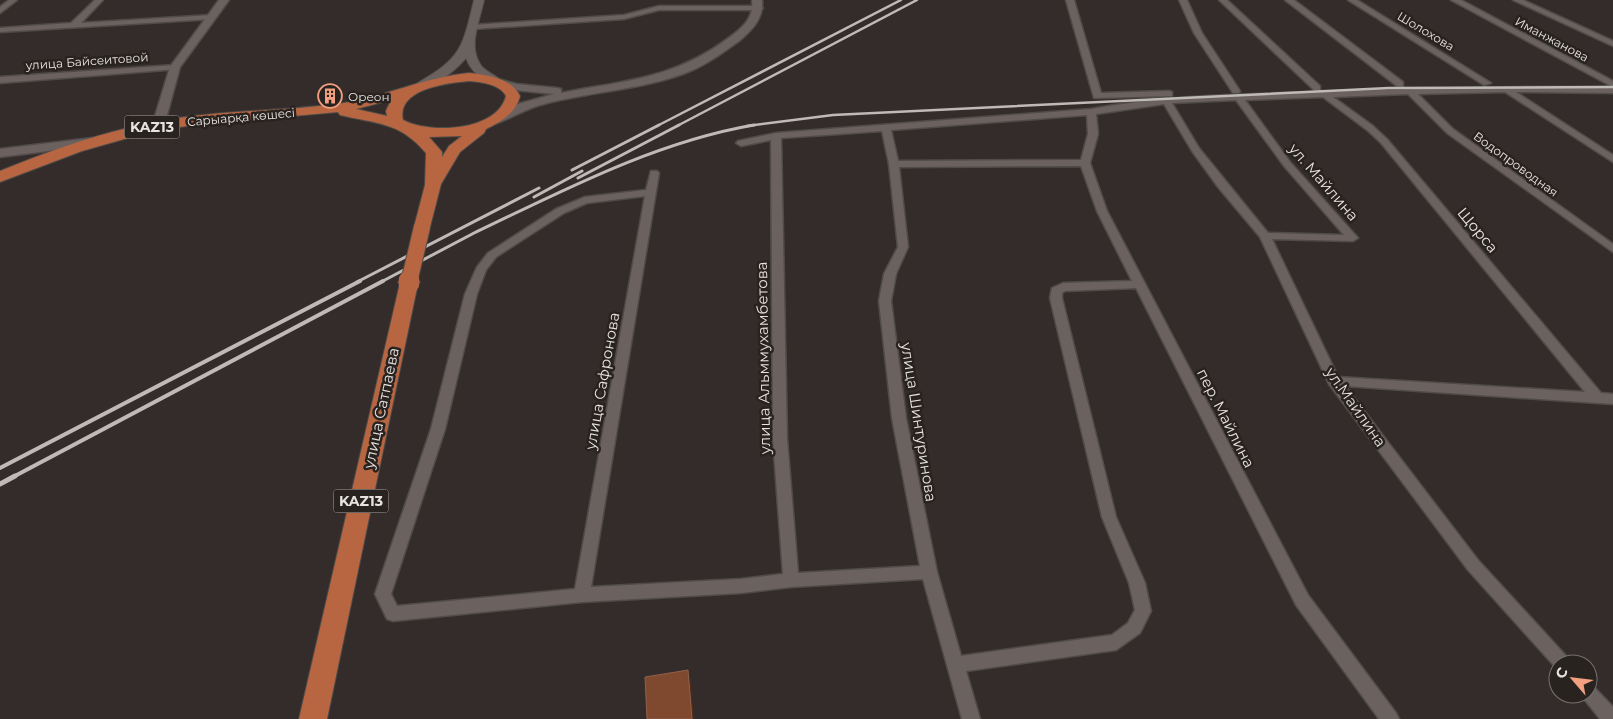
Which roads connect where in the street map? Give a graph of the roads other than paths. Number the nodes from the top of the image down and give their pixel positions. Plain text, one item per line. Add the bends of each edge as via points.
1 (13, 0) edge
2 (99, 0) edge
3 (224, 0) edge
4 (479, 0) edge
5 (1070, 0) edge
6 (1183, 0) edge
7 (1223, 0) edge
8 (1289, 0) edge
9 (1352, 0) edge
10 (1455, 0) edge
11 (1517, 0) edge
12 (758, 4) edge
13 (0, 12) edge
14 (212, 17) junction
15 (74, 25) junction
16 (473, 27) junction
17 (0, 30) edge
18 (1613, 44) edge
19 (469, 46) junction
20 (175, 67) junction
21 (0, 80) edge
22 (494, 81) junction
23 (628, 83) junction
24 (1487, 83) junction
25 (1400, 84) junction
26 (1430, 84) junction
27 (1613, 84) edge
28 (420, 87) junction
29 (1507, 90) junction
30 (1613, 90) edge
31 (1320, 91) junction
32 (1410, 91) junction
33 (1438, 91) junction
34 (1237, 95) junction
35 (1167, 102) junction
36 (311, 111) junction
37 (1092, 112) junction
38 (493, 120) junction
39 (158, 126) junction
40 (403, 127) junction
41 (886, 128) junction
42 (776, 136) junction
43 (96, 141) junction
44 (741, 143) dead end
45 (0, 153) edge
46 (1613, 159) edge
47 (1085, 163) junction
48 (894, 164) junction
49 (654, 173) dead end
50 (0, 177) edge
51 (433, 185) junction
52 (651, 192) junction
53 (1265, 236) junction
54 (1613, 249) edge
55 (1139, 284) junction
56 (1334, 381) junction
57 (1597, 398) junction
58 (1613, 399) edge
59 (929, 572) junction
60 (791, 580) junction
61 (582, 595) junction
62 (1553, 654) edge
63 (956, 665) junction
64 (1598, 704) edge
65 (312, 719) edge
66 (971, 719) edge
67 (1390, 719) edge
68 (1612, 719) edge

1 - 13 street
2 - 15 street
3 - 14 street
4 - 16 main road
5 - 34 street via 1096,96
6 - 34 street via 1198,33
7 - 31 street, Щорса
8 - 25 street
9 - 24 street, Шолохова
10 - 27 street, Иманжанова
11 - 18 street
12 - 16 street via 659,8 624,17
12 - 23 street via 755,19 745,31 704,59 680,71
14 - 15 street
14 - 20 street
15 - 17 street
16 - 19 main road
19 - 22 main road via 471,61 479,72
19 - 28 main road via 452,67
20 - 21 street, улица Байсеитовой
20 - 39 street
22 - 23 street via 515,87 557,91
22 - 28 main road, KAZ13 via 454,78
22 - 38 main road, KAZ13 via 508,89 512,98 504,113
23 - 38 street via 538,101
24 - 26 street
24 - 27 street
25 - 26 street
25 - 31 street
26 - 33 street
28 - 36 main road, KAZ13 via 368,102
28 - 40 main road, KAZ13 via 402,98 393,110 396,122
29 - 30 street
29 - 33 street
29 - 46 street
31 - 32 street
31 - 34 street
31 - 57 street, Щорса via 1384,141
32 - 33 street
32 - 54 street, Водопроводная via 1450,130
34 - 35 street
34 - 53 street, ул. Майлина via 1287,164 1353,238
35 - 37 street via 1120,105
35 - 53 street, ул.Майлина via 1195,149
36 - 39 main road, Сарыарқа көшесі / KAZ13
36 - 40 main road, KAZ13 via 351,113
37 - 41 street
37 - 47 street via 1093,134
38 - 40 main road, KAZ13 via 465,130 438,134
38 - 51 main road, KAZ13 via 454,149
39 - 43 main road, Сарыарқа көшесі / KAZ13
40 - 51 main road, KAZ13 via 422,139 434,152
41 - 42 street
41 - 48 street, улица Шинтуринова
42 - 44 street
42 - 60 street, улица Альммухамбетова via 780,439
43 - 45 street
43 - 50 main road, Сарыарқа көшесі / KAZ13
47 - 48 street
47 - 55 street, пер. Майлина via 1102,211
48 - 59 street, улица Шинтуринова via 903,247 890,274 885,301 899,418
49 - 52 street, улица Сафронова
51 - 65 main road, улица Сатпаева / KAZ13, bridge
52 - 61 street, улица Сафронова
52 - 61 street via 585,200 560,211 492,255 481,269 471,294 438,429 383,594 393,614
53 - 56 street, ул.Майлина
55 - 63 street via 1063,287 1056,291 1056,298 1109,517 1137,583 1143,611 1134,628 1116,642
55 - 67 street, пер. Майлина via 1302,600
56 - 57 street
56 - 62 street, ул.Майлина via 1473,565
57 - 58 street
59 - 60 street
59 - 63 street, улица Шинтуринова
60 - 61 street
63 - 66 street, улица Шинтуринова
64 - 68 street

